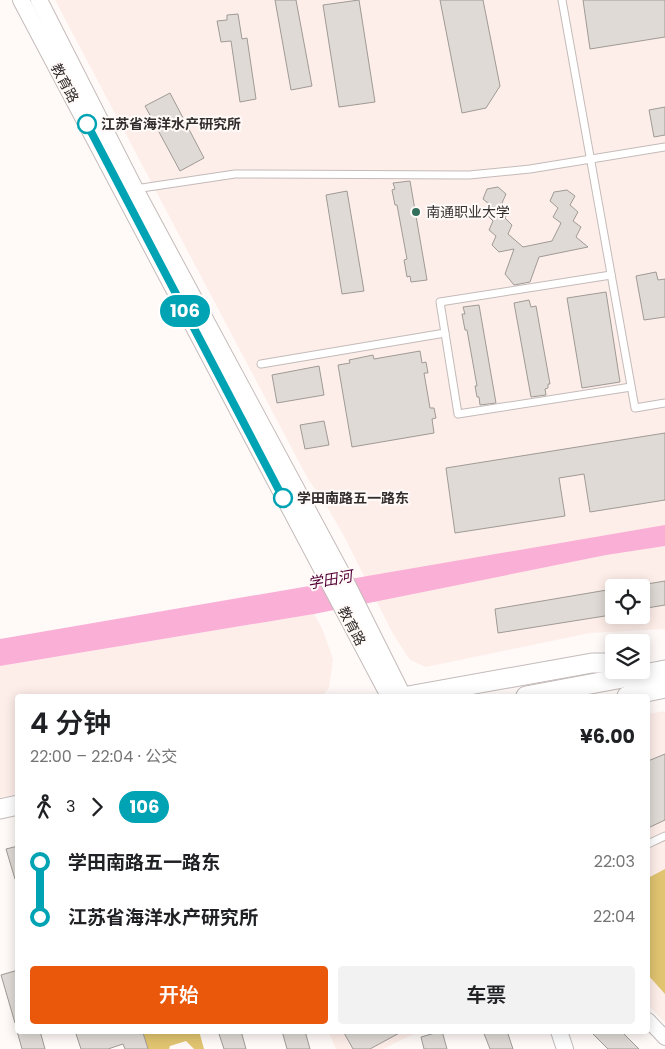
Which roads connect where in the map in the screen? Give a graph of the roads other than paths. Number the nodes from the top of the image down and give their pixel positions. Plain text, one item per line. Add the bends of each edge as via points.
1 (21, 0) edge
2 (39, 0) edge
3 (562, 0) edge
4 (665, 148) edge
5 (591, 160) junction
6 (129, 192) junction
7 (612, 275) junction
8 (445, 333) junction
9 (261, 364) dead end
10 (632, 386) junction
11 (665, 403) edge
12 (353, 613) junction
13 (605, 663) edge
14 (650, 663) edge
15 (665, 663) edge
16 (665, 670) edge
17 (665, 688) edge
18 (388, 694) edge
19 (403, 694) edge
20 (419, 694) edge
21 (537, 694) edge
22 (636, 694) edge
23 (15, 806) edge
24 (0, 809) edge
25 (15, 818) edge
26 (0, 821) edge
27 (665, 836) edge
28 (650, 843) edge
29 (650, 1022) edge
30 (559, 1034) edge
31 (665, 1038) edge
32 (565, 1049) edge

1 - 6 street, 教育路
2 - 6 street, 教育路
3 - 5 lane
4 - 5 lane
5 - 6 lane via 469,175 235,174
5 - 7 lane
6 - 12 street, 教育路 via 324,574
6 - 12 street, 教育路 via 341,572
7 - 8 lane via 440,302
7 - 10 lane
8 - 9 lane
8 - 10 lane via 458,414
10 - 11 lane via 635,408
12 - 18 street, 教育路
12 - 19 street, 教育路
13 - 20 main road via 592,662
14 - 15 main road
16 - 21 main road
17 - 22 main road
23 - 24 main road
25 - 26 main road
27 - 28 lane
29 - 31 street
30 - 32 street

